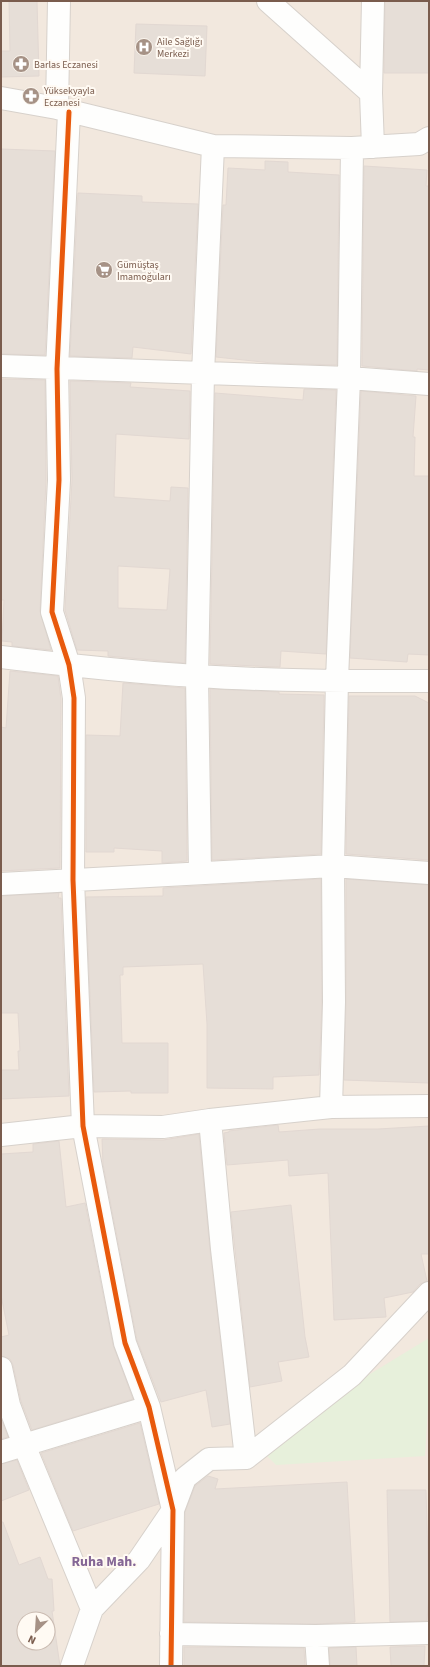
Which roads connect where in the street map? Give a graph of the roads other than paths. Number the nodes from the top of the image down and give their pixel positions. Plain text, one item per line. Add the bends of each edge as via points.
1 (59, 1) edge
2 (268, 1) edge
3 (373, 1) edge
4 (371, 92) junction
5 (1, 98) edge
6 (63, 110) junction
7 (426, 144) edge
8 (213, 146) junction
9 (373, 147) junction
10 (352, 148) junction
11 (1, 366) edge
12 (58, 369) junction
13 (203, 374) junction
14 (349, 378) junction
15 (429, 384) edge
16 (1, 657) edge
17 (69, 665) junction
18 (197, 676) junction
19 (337, 680) junction
20 (429, 681) edge
21 (333, 866) junction
22 (200, 873) junction
23 (429, 873) edge
24 (73, 880) junction
25 (1, 884) edge
26 (429, 1106) edge
27 (331, 1107) junction
28 (210, 1120) junction
29 (83, 1126) junction
30 (1, 1135) edge
31 (429, 1293) edge
32 (1, 1368) edge
33 (149, 1407) junction
34 (24, 1445) junction
35 (1, 1452) edge
36 (246, 1458) junction
37 (173, 1510) junction
38 (92, 1609) junction
39 (429, 1633) edge
40 (171, 1634) junction
41 (316, 1636) junction
42 (72, 1666) edge
43 (171, 1666) edge
44 (318, 1666) edge

1 - 6 street
2 - 4 street
3 - 4 street
4 - 9 street
5 - 6 street
6 - 8 street
6 - 12 street
7 - 9 street
8 - 10 street
8 - 13 street
9 - 10 street
10 - 14 street
11 - 12 street
12 - 13 street
12 - 17 street via 59,480 52,612
13 - 14 street
13 - 18 street
14 - 15 street
14 - 19 street
16 - 17 street
17 - 18 street
17 - 24 street via 74,698
18 - 19 street
18 - 22 street
19 - 20 street
19 - 21 street
21 - 22 street
21 - 23 street
21 - 27 street via 334,1002
22 - 24 street
24 - 25 street
24 - 29 street
26 - 27 street
27 - 28 street
28 - 29 street via 163,1127
28 - 36 street
29 - 30 street
29 - 33 street via 125,1342
31 - 36 street via 352,1375
32 - 34 street via 9,1405
33 - 34 street
33 - 37 street
34 - 35 street
34 - 38 street
36 - 37 street via 209,1459 185,1478
37 - 38 street via 139,1560
37 - 40 street
38 - 42 street
39 - 41 street
40 - 41 street
40 - 43 street
41 - 44 street

